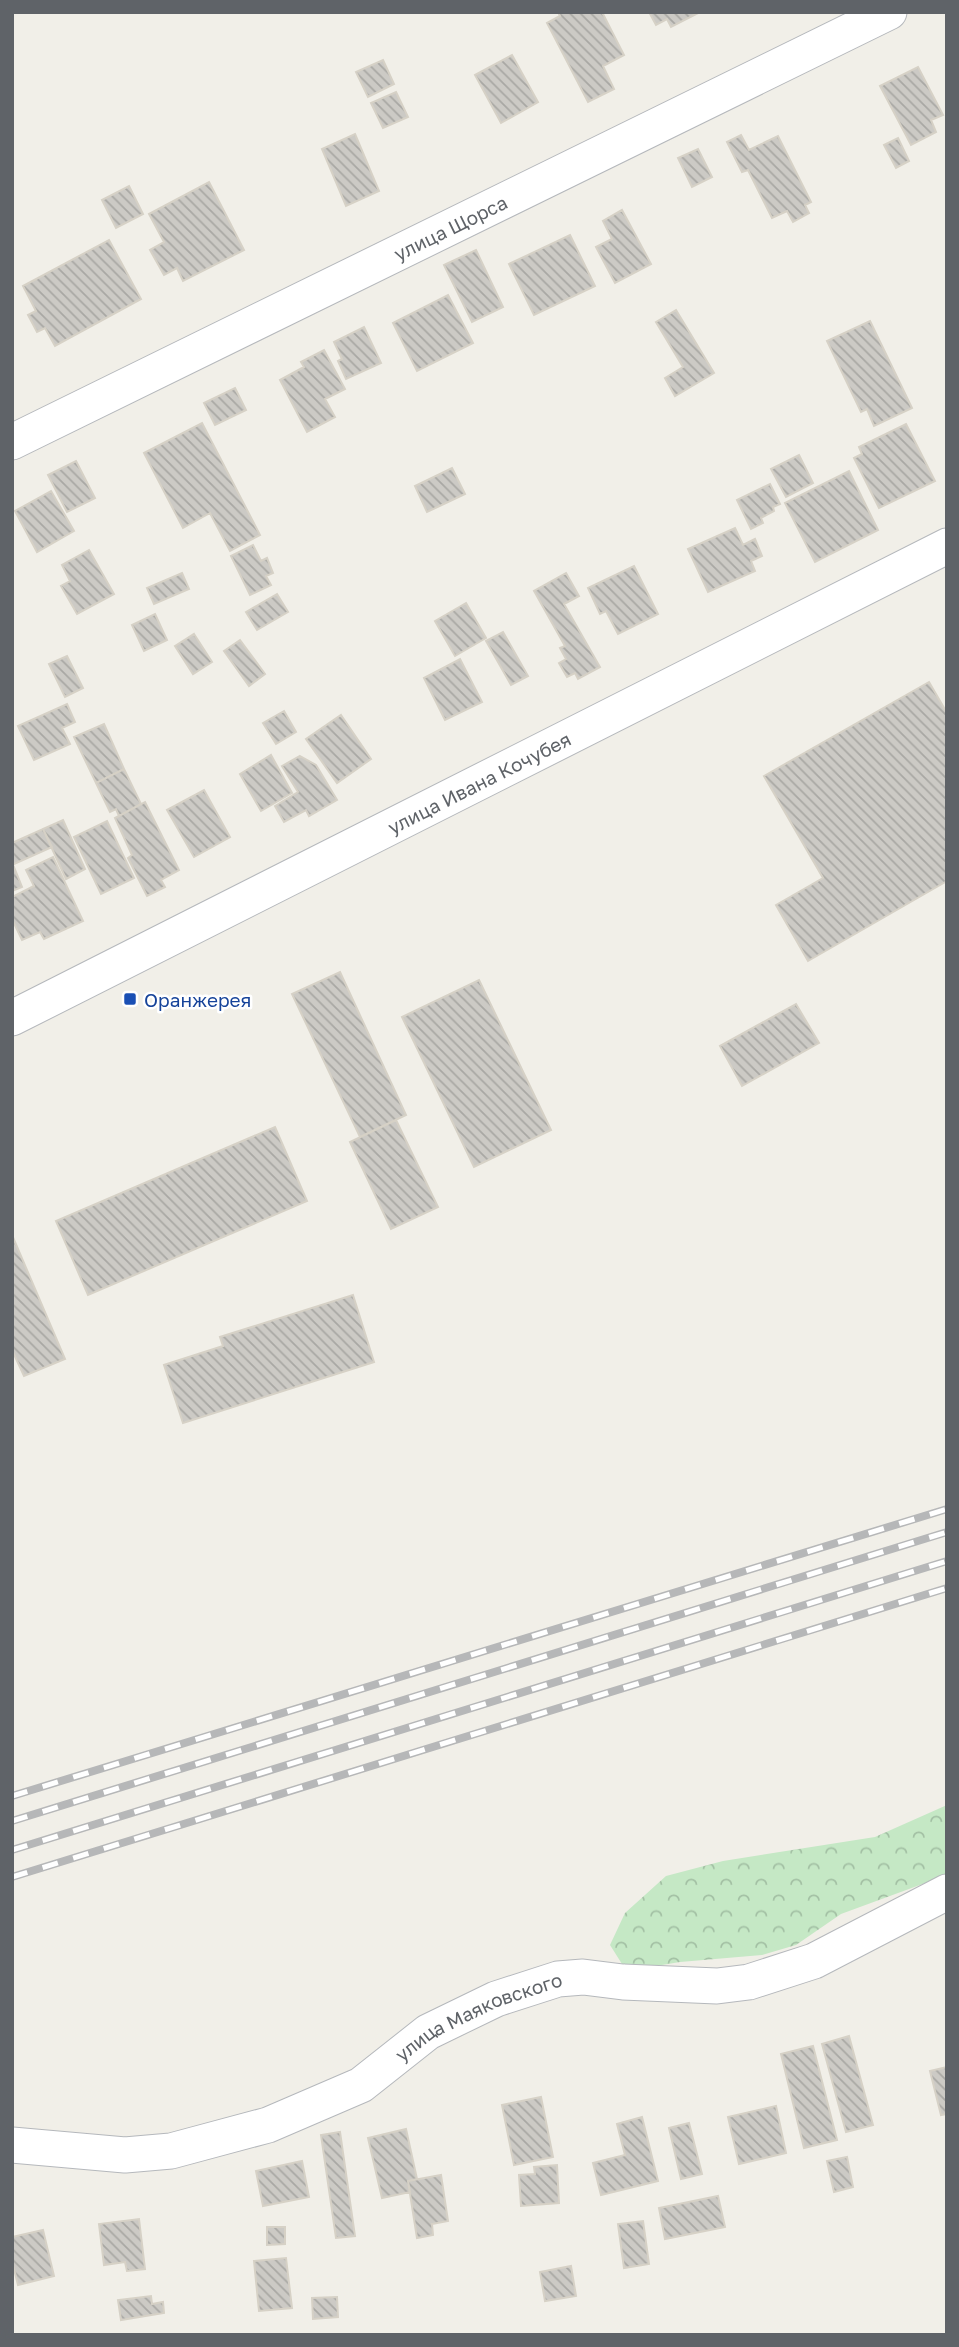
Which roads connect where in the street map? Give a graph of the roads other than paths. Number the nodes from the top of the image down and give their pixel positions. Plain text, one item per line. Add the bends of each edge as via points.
1 (889, 12) edge
2 (12, 442) edge
3 (947, 546) edge
4 (12, 1018) edge
5 (947, 1892) edge
6 (12, 2145) edge

1 - 2 street, улица Щорса
3 - 4 street, улица Ивана Кочубея
5 - 6 street, улица Маяковского via 814,1961 749,1982 717,1986 583,1976 496,1999 428,2032 361,2085 268,2125 171,2151 125,2155

